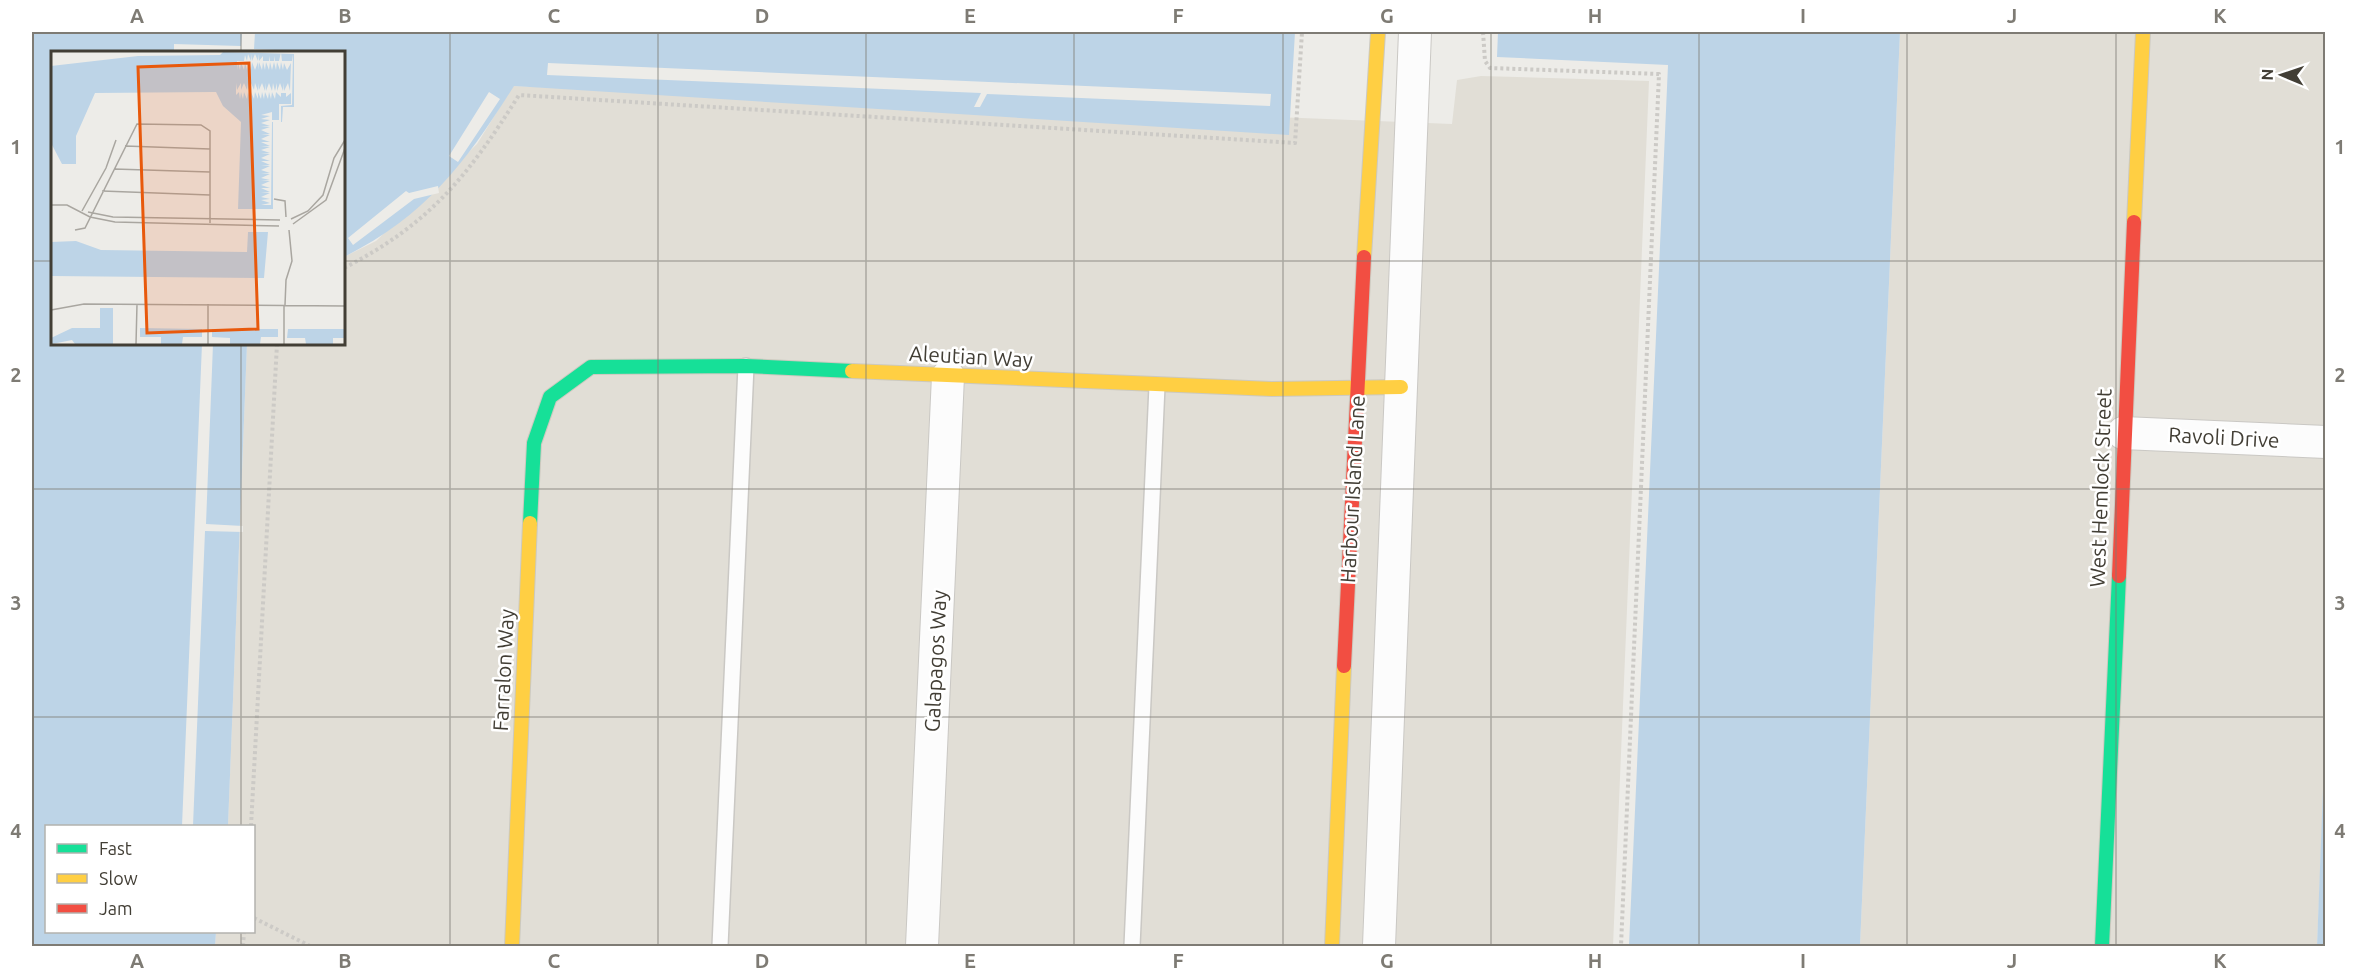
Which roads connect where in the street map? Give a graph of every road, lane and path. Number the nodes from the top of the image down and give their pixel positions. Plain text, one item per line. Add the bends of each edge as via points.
1 (1302, 32) edge
2 (1378, 32) edge
3 (1415, 32) edge
4 (1483, 32) edge
5 (2144, 32) edge
6 (345, 267) edge
7 (277, 345) edge
8 (746, 366) junction
9 (948, 376) junction
10 (1157, 386) junction
11 (1356, 387) junction
12 (1401, 387) junction
13 (550, 397) joint
14 (2123, 433) junction
15 (2325, 442) edge
16 (251, 825) edge
17 (255, 918) edge
18 (310, 946) edge
19 (512, 946) edge
20 (720, 946) edge
21 (922, 946) edge
22 (1132, 946) edge
23 (1332, 946) edge
24 (1380, 946) edge
25 (1621, 946) edge
26 (2102, 946) edge

1 - 6 path via 1295,143 519,95 484,150 442,201 383,248
2 - 11 street, Harbour Island Lane
3 - 12 street, Harbour Island Lane
4 - 25 path via 1485,61 1490,68 1659,74
5 - 14 street, West Hemlock Street
7 - 16 path
8 - 9 street, Aleutian Way
8 - 13 street, Aleutian Way via 591,367
8 - 20 lane
9 - 10 street, Aleutian Way
9 - 21 street, Galapagos Way
10 - 11 street, Aleutian Way
10 - 22 lane
11 - 12 street, Aleutian Way
11 - 23 street, Harbour Island Lane
12 - 24 street, Harbour Island Lane
13 - 19 street, Farralon Way via 534,443
14 - 15 street, Ravoli Drive
14 - 26 street, West Hemlock Street
17 - 18 path

